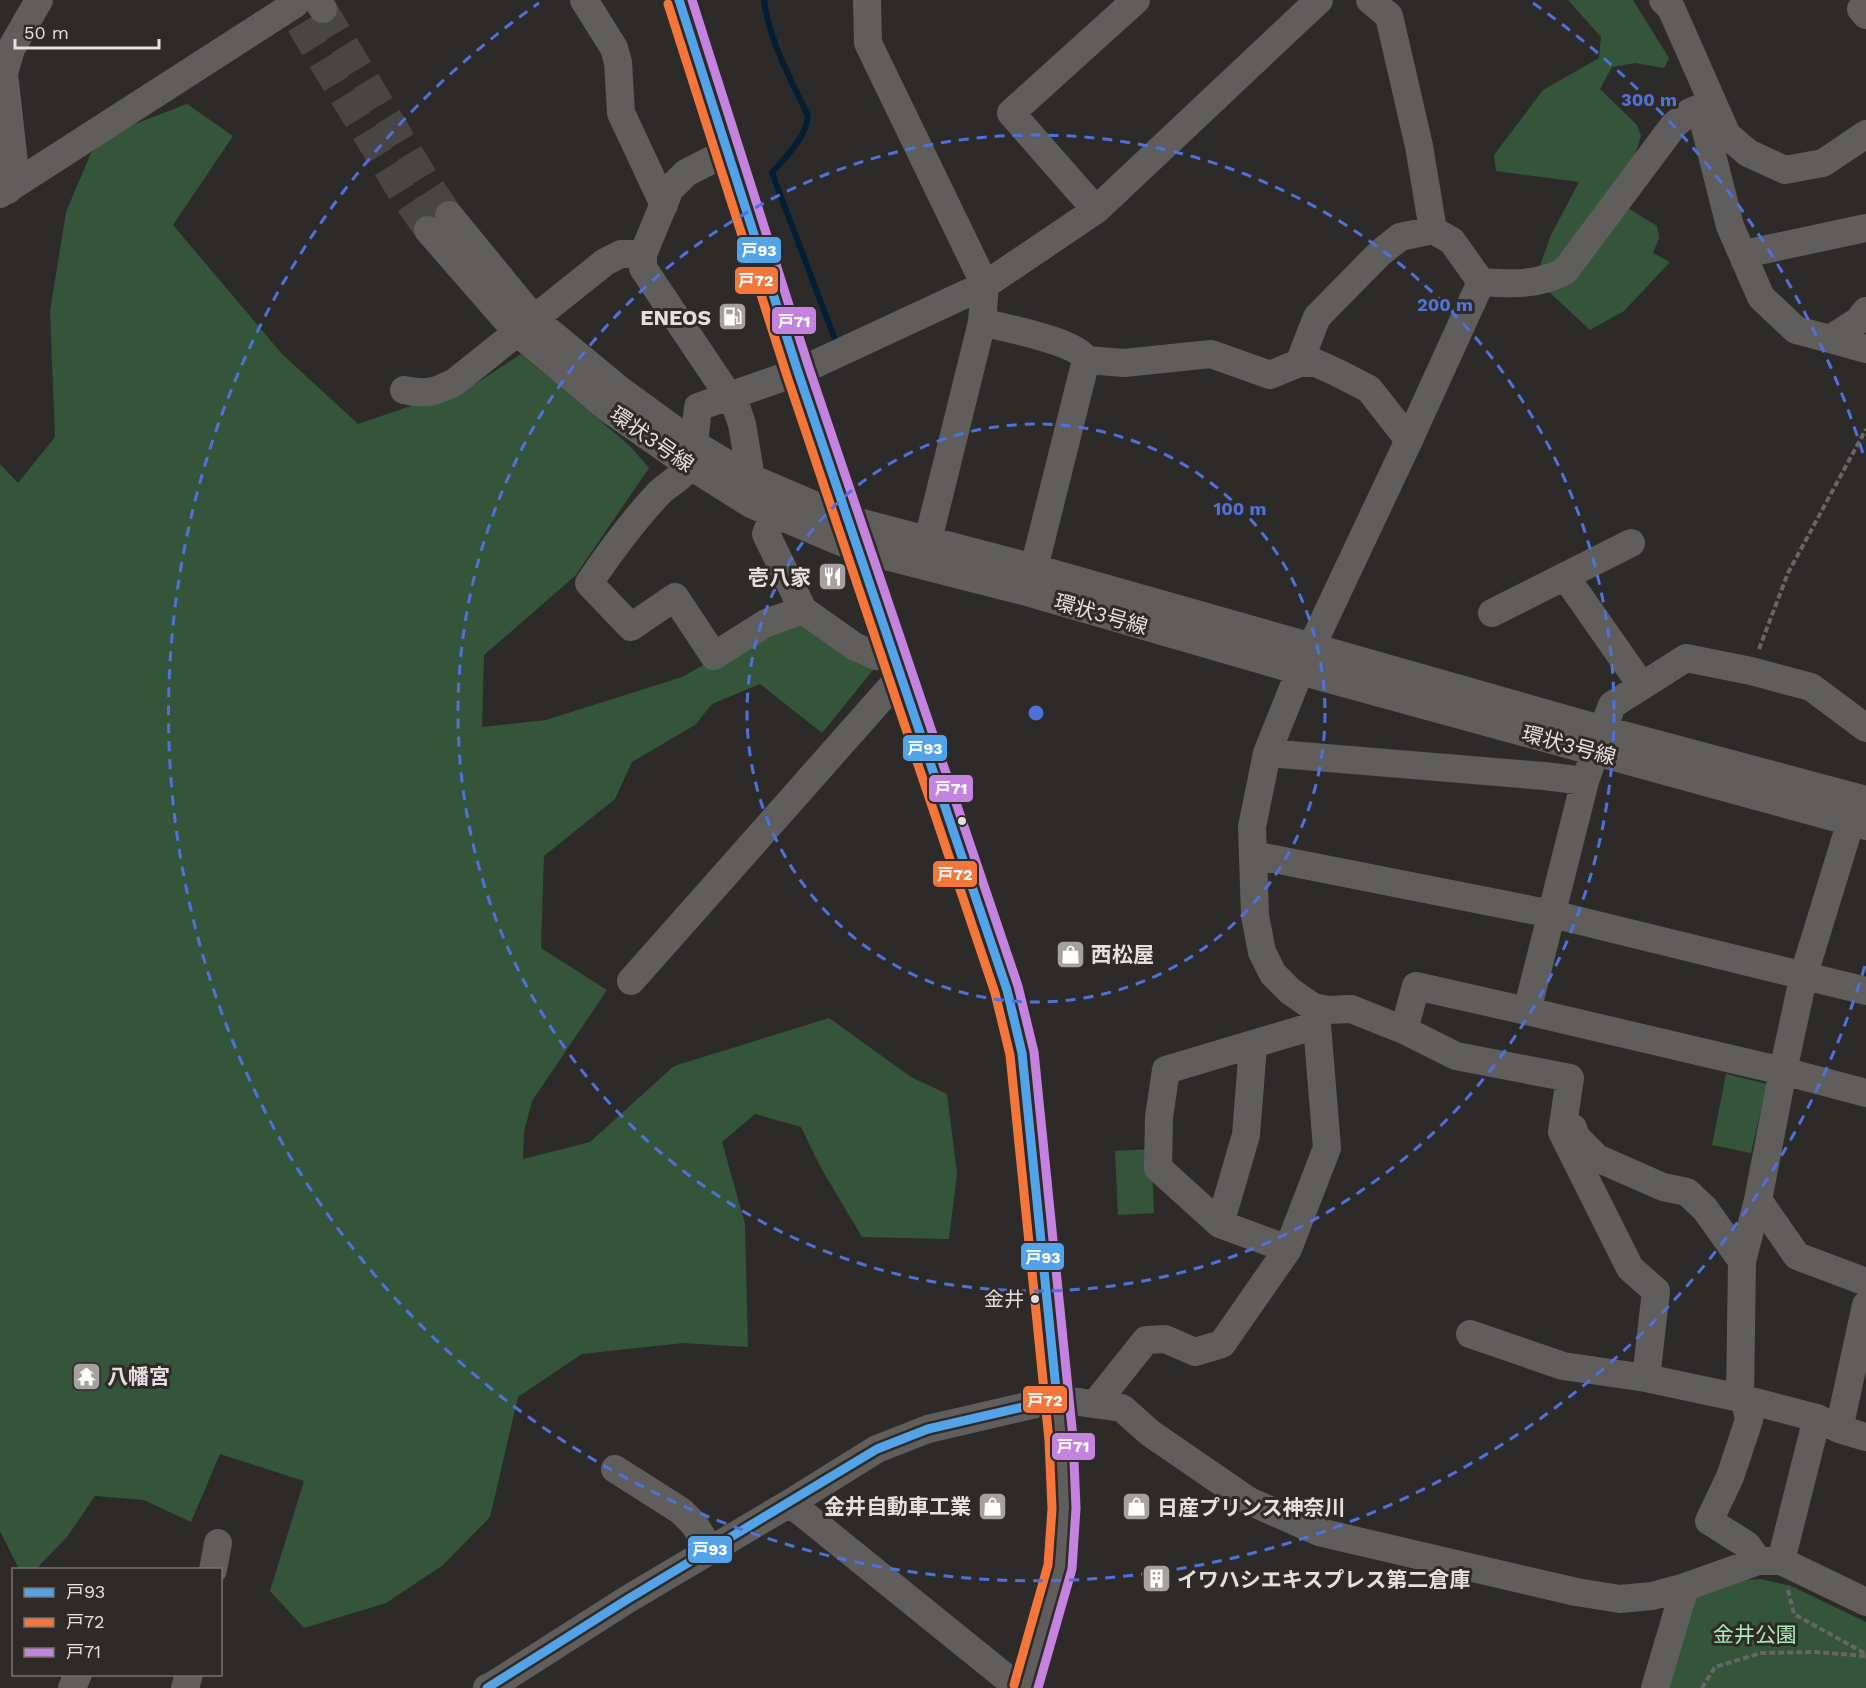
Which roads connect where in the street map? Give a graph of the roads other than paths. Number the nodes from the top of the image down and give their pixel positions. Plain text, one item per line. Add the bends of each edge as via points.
1 (39, 0) edge
2 (285, 0) edge
3 (584, 0) edge
4 (679, 0) edge
5 (867, 0) edge
6 (1136, 0) edge
7 (1319, 0) edge
8 (1370, 0) edge
9 (1663, 0) edge
10 (309, 8) edge
11 (1712, 104) junction
12 (1866, 134) edge
13 (728, 152) junction
14 (4, 192) edge
15 (664, 205) junction
16 (1096, 210) junction
17 (439, 223) tunnel mouth
18 (1866, 228) edge
19 (1433, 230) junction
20 (643, 254) junction
21 (1744, 254) junction
22 (1481, 282) junction
23 (985, 285) junction
24 (1866, 311) edge
25 (982, 322) junction
26 (525, 326) junction
27 (1830, 339) junction
28 (1866, 349) edge
29 (1086, 360) junction
30 (1299, 363) junction
31 (798, 372) junction
32 (404, 390) dead end
33 (729, 397) junction
34 (1410, 440) junction
35 (692, 455) junction
36 (751, 478) junction
37 (774, 514) junction
38 (847, 519) junction
39 (928, 540) junction
40 (1631, 543) dead end
41 (858, 549) junction
42 (1034, 568) junction
43 (1565, 576) junction
44 (803, 610) junction
45 (1492, 613) dead end
46 (1306, 659) junction
47 (897, 667) junction
48 (1642, 686) junction
49 (1866, 728) edge
50 (1599, 741) junction
51 (1267, 753) junction
52 (1585, 781) junction
53 (1861, 816) edge
54 (1253, 855) junction
55 (1552, 914) junction
56 (1804, 974) junction
57 (631, 981) dead end
58 (1866, 990) edge
59 (1527, 1011) junction
60 (1315, 1016) junction
61 (1404, 1030) junction
62 (1253, 1046) junction
63 (1783, 1071) junction
64 (1866, 1093) edge
65 (1564, 1106) junction
66 (1758, 1200) junction
67 (1220, 1224) junction
68 (1288, 1249) junction
69 (1743, 1261) junction
70 (1866, 1282) edge
71 (1866, 1305) edge
72 (1470, 1334) dead end
73 (1646, 1378) junction
74 (1057, 1399) junction
75 (1743, 1399) junction
76 (1095, 1404) junction
77 (1828, 1424) junction
78 (1866, 1437) edge
79 (615, 1469) dead end
80 (790, 1503) junction
81 (711, 1551) junction
82 (1769, 1561) junction
83 (1685, 1587) junction
84 (1866, 1602) edge
85 (487, 1688) edge
86 (1025, 1688) edge
87 (1655, 1688) edge

1 - 14 street via 11,49 4,73 14,163
2 - 10 street
3 - 15 street via 614,48 621,113
4 - 13 street
5 - 23 street via 868,43
6 - 16 street via 1011,113
7 - 16 street
8 - 19 street via 1389,16 1419,146
9 - 11 street via 1671,8
10 - 14 street via 295,4
11 - 12 street via 1727,135 1748,153 1785,170 1823,163
11 - 21 street via 1706,127 1730,226
11 - 22 street via 1690,112 1674,125 1565,270 1550,279 1526,283
13 - 15 street via 686,173 670,189
13 - 31 street
15 - 20 street
16 - 23 street
17 - 26 street, 環状3号線
18 - 21 street
19 - 22 street via 1452,241
19 - 30 street via 1400,237 1380,253 1317,317
20 - 26 street via 621,254 604,262
20 - 33 street via 644,268
21 - 27 street via 1761,297 1796,330
22 - 34 street
23 - 25 street
23 - 31 street
24 - 27 street
25 - 29 street via 1063,343
25 - 39 street
26 - 32 street via 438,391 421,394
26 - 35 street, 環状3号線 via 620,390
27 - 28 street
29 - 30 street via 1124,363 1211,354 1269,375
29 - 42 street
30 - 34 street via 1316,363 1368,389
31 - 33 street
31 - 38 street
33 - 35 street via 698,407
33 - 36 street via 742,424
34 - 46 street
35 - 36 street, 環状3号線
35 - 37 street, 環状3号線 via 751,504
35 - 44 street via 684,475 660,492 589,582 631,627 675,597 714,656 766,623
36 - 38 street, 環状3号線
37 - 41 street, 環状3号線
37 - 44 street via 766,534
38 - 39 street, 環状3号線
38 - 41 street
39 - 42 street, 環状3号線
40 - 43 street
41 - 46 street, 環状3号線
41 - 47 street
42 - 46 street, 環状3号線
43 - 45 street
43 - 48 street
44 - 47 street via 854,646
46 - 50 street, 環状3号線
46 - 51 street
47 - 57 street
47 - 74 street via 1007,990 1022,1053
48 - 49 street via 1686,658 1811,687
48 - 50 street via 1612,705
50 - 52 street
50 - 53 street, 環状3号線
51 - 52 street
51 - 54 street via 1252,826
52 - 55 street
53 - 56 street
54 - 55 street
54 - 60 street via 1255,916 1262,952 1273,974
55 - 56 street
55 - 59 street
56 - 58 street
56 - 63 street
59 - 61 street via 1416,986
59 - 63 street
60 - 61 street via 1328,1010 1351,1009
60 - 62 street
60 - 68 street via 1327,1148
61 - 65 street via 1456,1056 1570,1078
62 - 67 street via 1246,1135
62 - 67 street via 1166,1070 1159,1117 1158,1168
63 - 64 street
63 - 66 street
65 - 69 street via 1576,1137 1597,1158 1663,1187 1687,1192 1705,1209
65 - 73 street via 1562,1132 1630,1268 1656,1291
66 - 69 street
66 - 70 street via 1797,1256
67 - 68 street
68 - 76 street via 1222,1344 1195,1352 1165,1339 1146,1340
69 - 75 street
71 - 77 street
72 - 73 street via 1563,1366
73 - 75 street
74 - 76 street
74 - 80 street via 928,1429 877,1449
74 - 86 street via 1064,1509 1060,1567
75 - 77 street
75 - 82 street via 1749,1420 1709,1521
76 - 83 street via 1122,1408 1150,1433 1249,1501 1319,1532 1620,1599
77 - 78 street
77 - 82 street
79 - 81 street via 681,1511
80 - 81 street
80 - 86 street
81 - 85 street
82 - 83 street
82 - 84 street
83 - 87 street

